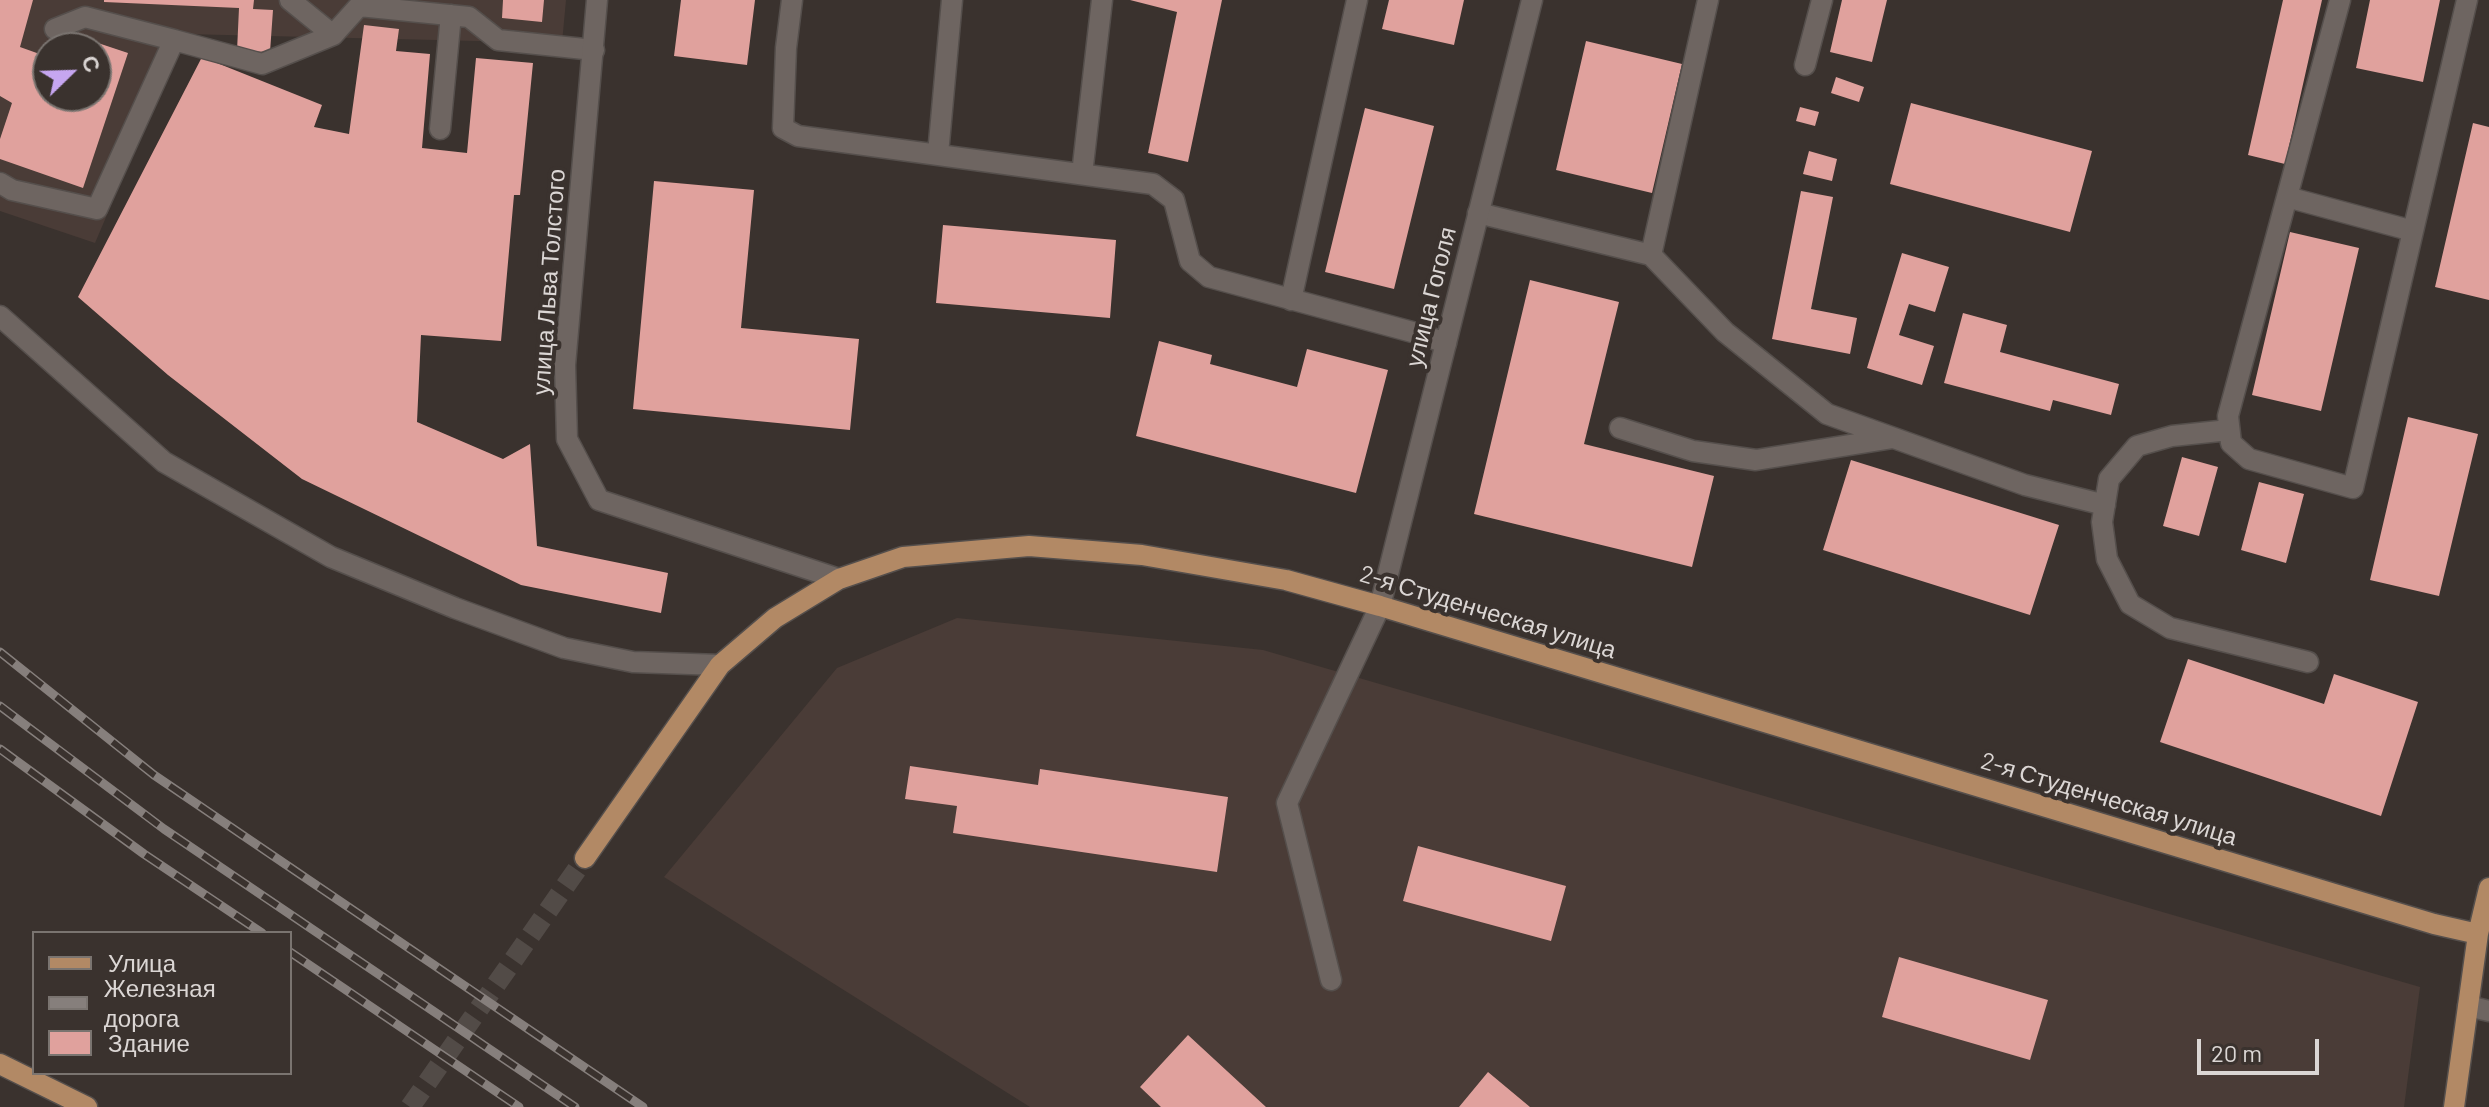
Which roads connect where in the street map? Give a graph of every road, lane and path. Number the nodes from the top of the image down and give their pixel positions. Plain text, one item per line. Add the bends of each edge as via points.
1 (290, 0) edge
2 (597, 0) edge
3 (792, 0) edge
4 (952, 0) edge
5 (1102, 0) edge
6 (1357, 0) edge
7 (1532, 0) edge
8 (1708, 0) edge
9 (1822, 0) edge
10 (2340, 0) edge
11 (2467, 0) edge
12 (451, 15) junction
13 (55, 29) dead end
14 (333, 35) junction
15 (174, 40) junction
16 (594, 50) junction
17 (1805, 65) dead end
18 (440, 129) dead end
19 (938, 154) junction
20 (1082, 174) junction
21 (0, 183) edge
22 (2287, 197) junction
23 (1478, 213) junction
24 (2413, 231) junction
25 (1651, 255) junction
26 (1291, 300) junction
27 (0, 316) edge
28 (1446, 343) junction
29 (1620, 428) dead end
30 (2229, 430) junction
31 (1893, 438) junction
32 (2105, 505) junction
33 (839, 579) junction
34 (1380, 606) junction
35 (2308, 662) dead end
36 (720, 665) junction
37 (585, 858) tunnel mouth
38 (2489, 888) edge
39 (2478, 934) junction
40 (1331, 980) dead end
41 (2468, 1006) junction
42 (2489, 1011) edge
43 (0, 1064) edge
44 (87, 1107) edge
45 (2454, 1107) edge

1 - 14 street
2 - 16 street, улица Льва Толстого
3 - 19 street via 783,128 798,136
4 - 19 street
5 - 20 street
6 - 26 street
7 - 23 street, улица Гоголя
8 - 25 street
9 - 17 street
10 - 22 street
11 - 24 street
12 - 14 street via 359,6
12 - 16 street via 469,17 498,40
12 - 18 street
13 - 15 street via 85,17
14 - 15 street via 262,64
15 - 21 street via 97,209
16 - 33 street, улица Льва Толстого via 565,365 567,439 599,500
19 - 20 street
20 - 26 street via 1153,184 1174,200 1190,261 1209,277
22 - 24 street
22 - 30 street via 2228,416
23 - 25 street
23 - 28 street, улица Гоголя
24 - 30 street via 2353,488 2249,459 2231,443
25 - 31 street via 1725,332 1827,414
26 - 28 street
27 - 36 street via 164,462 331,557 564,648 633,662
28 - 34 street, улица Гоголя
29 - 31 street via 1693,451 1756,460
30 - 32 street via 2137,446 2109,479
31 - 32 street via 2025,485
32 - 35 street via 2107,559 2130,604 2170,628
33 - 34 main road, 2-я Студенческая улица via 903,557 1029,546 1156,557 1286,580
33 - 36 main road, 2-я Студенческая улица via 775,618
34 - 39 main road, 2-я Студенческая улица
34 - 40 street, улица Гоголя via 1287,803
36 - 37 main road, 2-я Студенческая улица
38 - 39 main road
39 - 41 main road
41 - 42 street
41 - 45 main road
43 - 44 main road

